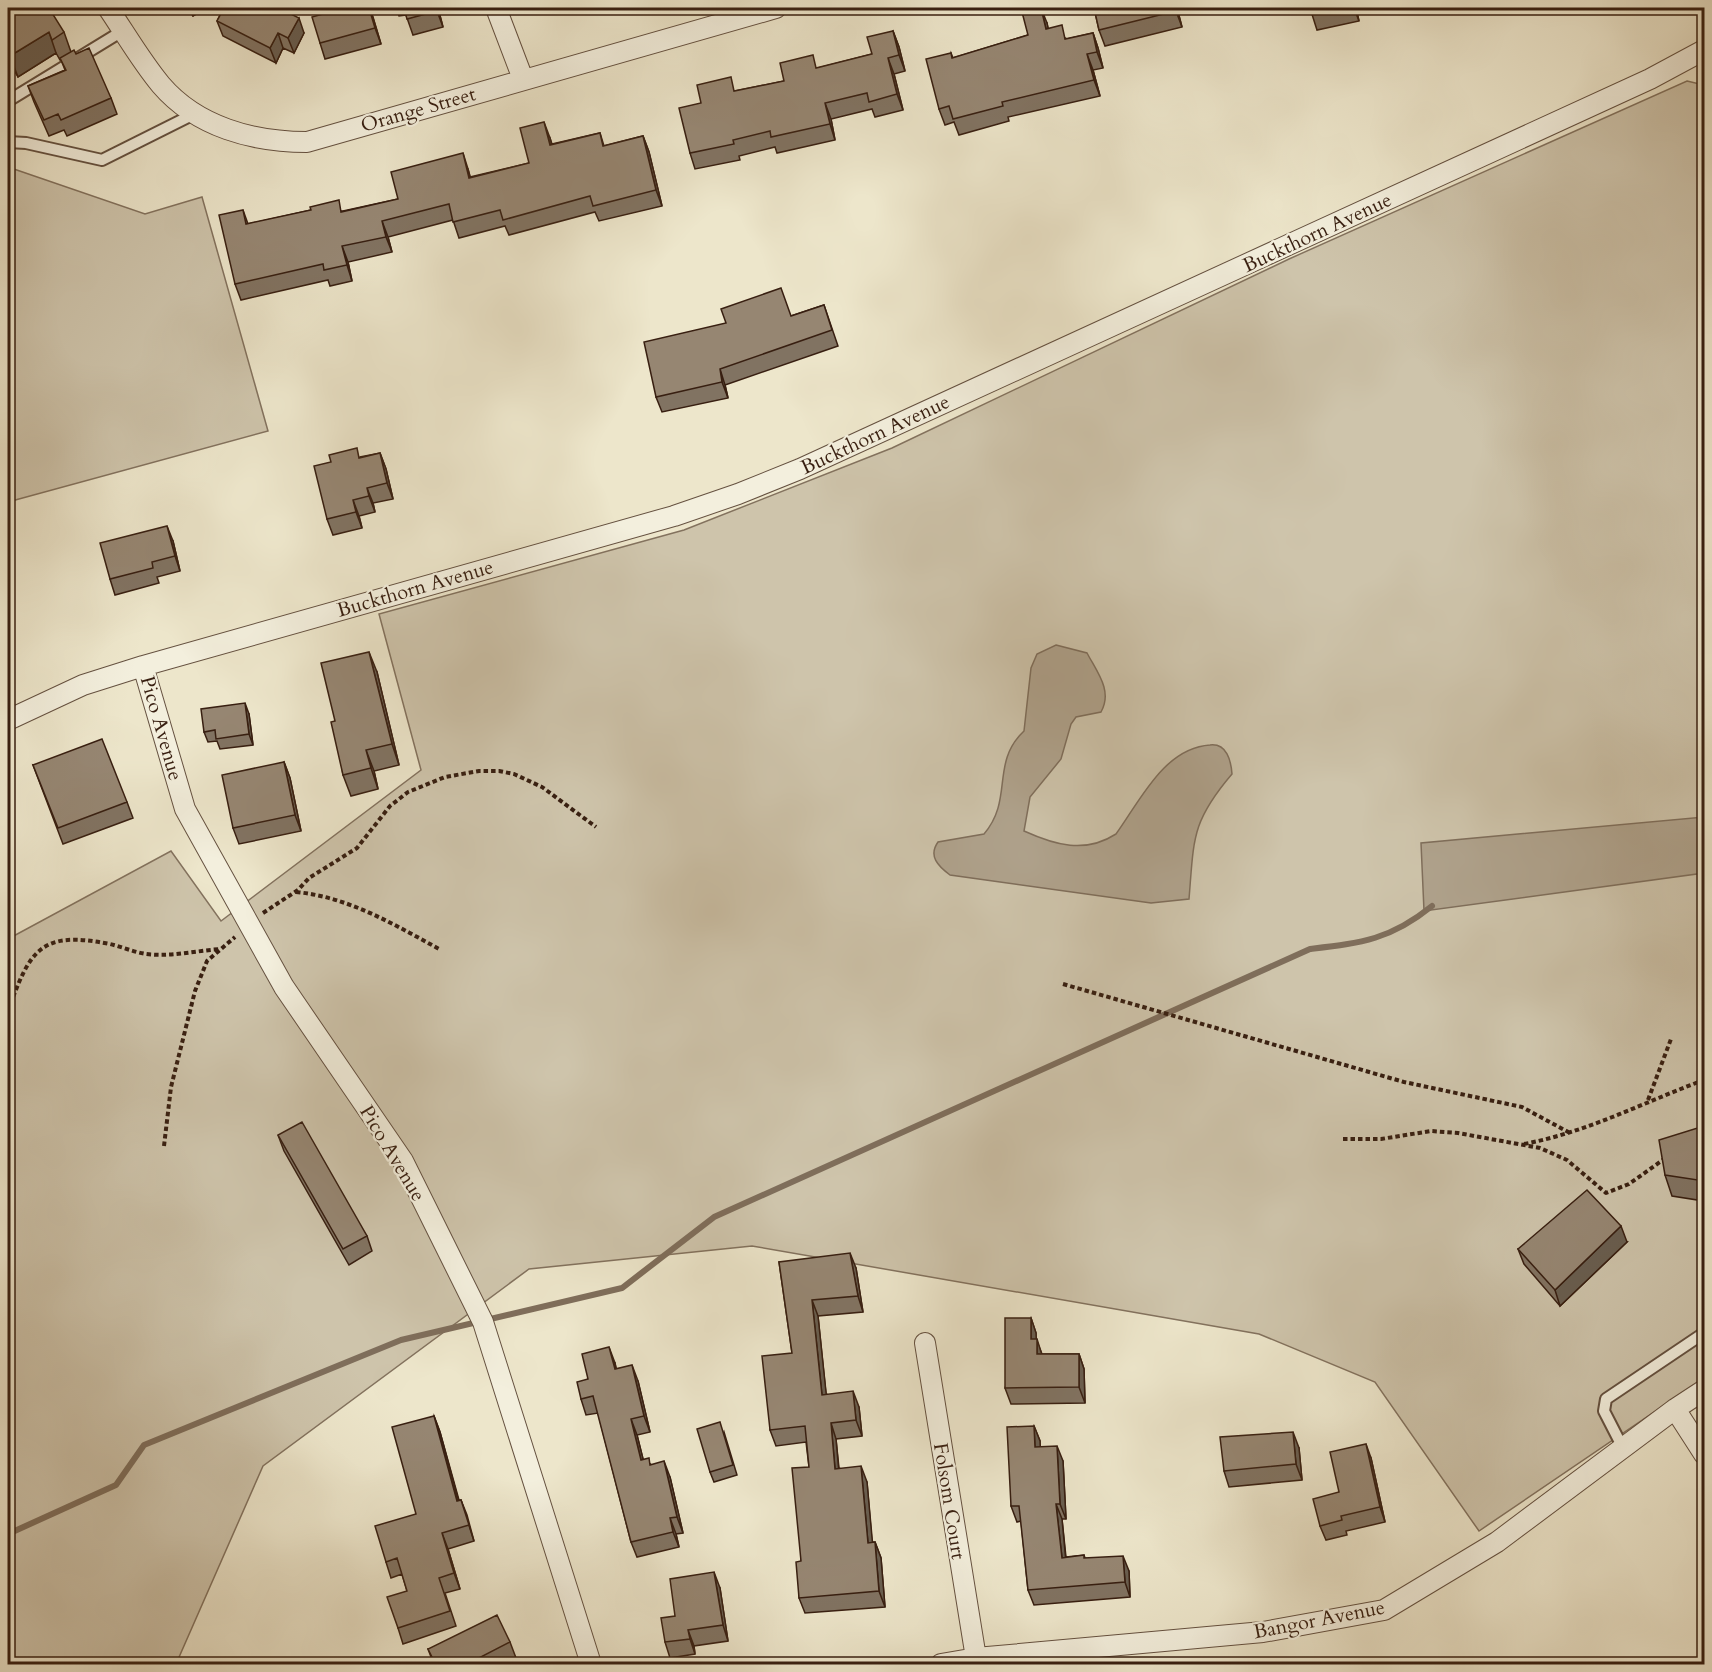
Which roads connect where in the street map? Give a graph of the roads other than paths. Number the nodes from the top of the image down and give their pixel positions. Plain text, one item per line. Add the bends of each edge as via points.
1 (108, 8) edge
2 (496, 8) edge
3 (776, 8) edge
4 (124, 30) junction
5 (1704, 50) edge
6 (522, 78) junction
7 (8, 101) edge
8 (194, 114) junction
9 (8, 142) edge
10 (144, 666) junction
11 (8, 720) edge
12 (1704, 1333) edge
13 (924, 1343) dead end
14 (1704, 1390) edge
15 (1675, 1409) junction
16 (1623, 1448) junction
17 (1704, 1454) edge
18 (976, 1658) junction
19 (591, 1665) edge
20 (941, 1665) edge

1 - 4 street, Orange Street
2 - 6 street
3 - 6 street, Orange Street
4 - 7 lane
4 - 8 street, Orange Street via 161,85
5 - 10 street, Buckthorn Avenue via 1650,79 738,494 674,516
6 - 8 street, Orange Street via 307,142 273,142 243,135
8 - 9 lane via 102,160
10 - 11 street, Buckthorn Avenue via 83,685
10 - 19 street, Pico Avenue via 185,809 284,987 403,1161 483,1322
12 - 16 lane via 1606,1399 1604,1411
13 - 18 street, Folsom Court
14 - 15 street, Bangor Avenue
15 - 16 street, Bangor Avenue
15 - 17 street
16 - 18 street, Bangor Avenue via 1497,1542 1384,1610 1263,1632
18 - 20 street, Bangor Avenue

